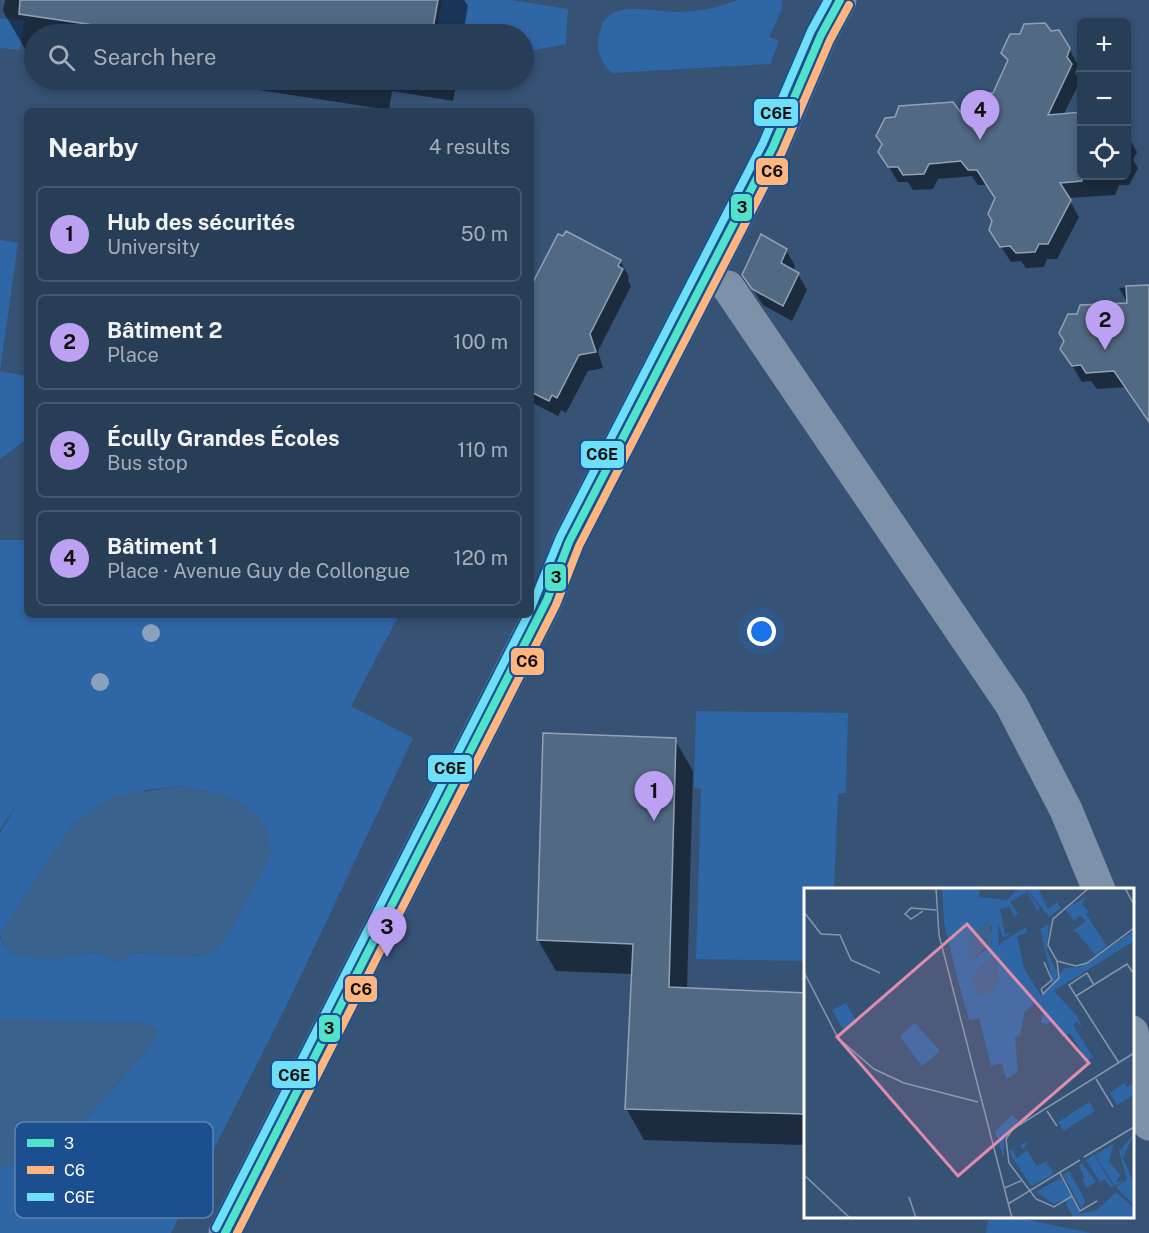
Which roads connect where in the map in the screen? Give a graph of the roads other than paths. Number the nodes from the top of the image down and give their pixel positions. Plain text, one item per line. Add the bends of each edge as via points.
1 (840, 0) edge
2 (728, 287) dead end
3 (1097, 888) edge
4 (1134, 1043) edge
5 (1149, 1124) edge
6 (225, 1233) edge

1 - 6 main road via 773,147 569,542 547,600
2 - 3 lane via 1011,704 1066,810
4 - 5 lane

